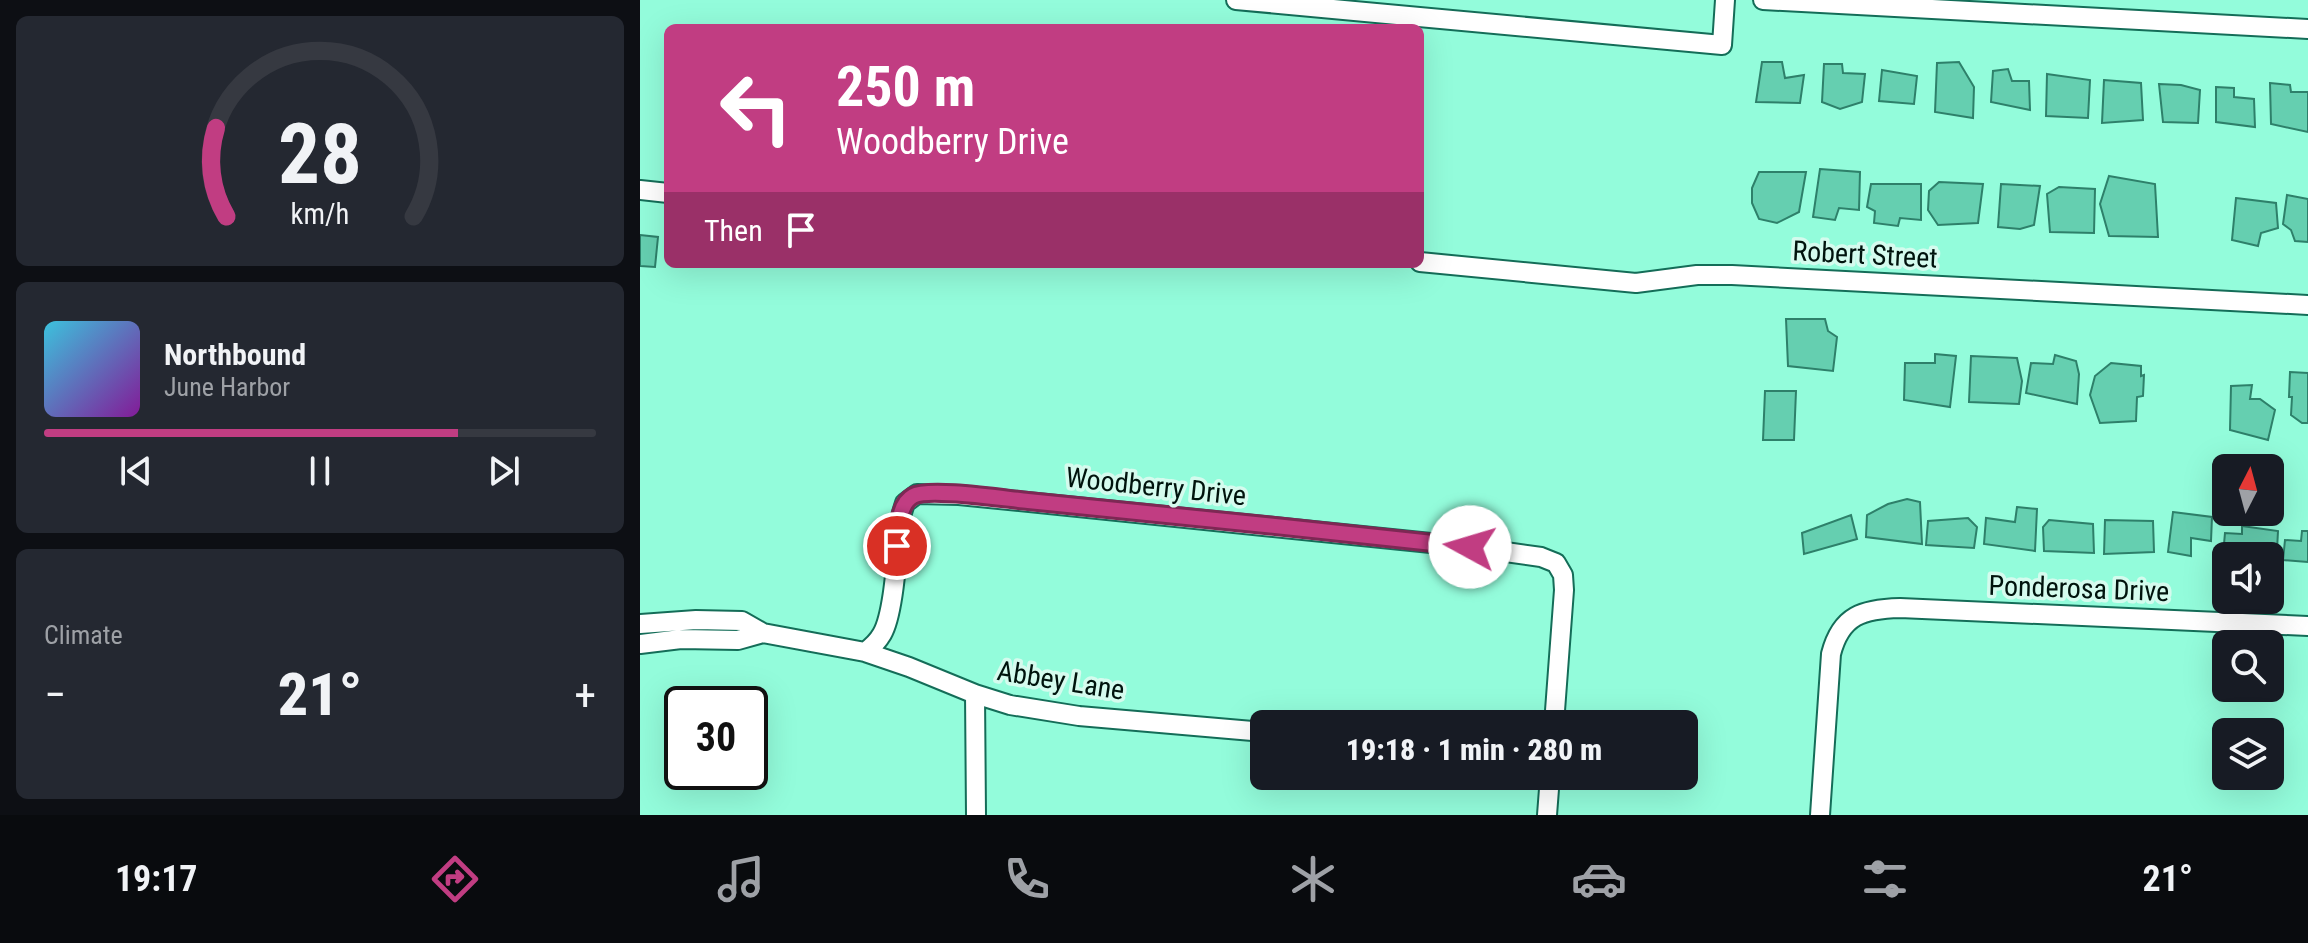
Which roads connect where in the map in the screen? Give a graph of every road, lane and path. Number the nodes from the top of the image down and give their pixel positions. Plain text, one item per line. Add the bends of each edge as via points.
1 (1236, 0) edge
2 (1725, 0) edge
3 (1763, 0) edge
4 (2308, 29) edge
5 (640, 190) edge
6 (664, 193) edge
7 (1424, 262) edge
8 (2308, 305) edge
9 (640, 624) edge
10 (2308, 626) edge
11 (763, 633) junction
12 (640, 644) edge
13 (865, 652) junction
14 (975, 694) junction
15 (1555, 710) edge
16 (1250, 731) edge
17 (1549, 790) edge
18 (976, 815) edge
19 (1547, 815) edge
20 (1820, 815) edge

1 - 2 street via 1722,45
3 - 4 street
5 - 6 street
7 - 8 street, Robert Street via 1636,283 1732,275
9 - 11 street, Abbey Lane via 742,621
10 - 20 street, Ponderosa Drive via 1872,610 1840,630 1831,654
11 - 12 street, Abbey Lane via 738,640
11 - 13 street, Abbey Lane
13 - 14 street, Abbey Lane
13 - 15 street, Woodberry Drive via 885,628 905,503 923,493 1004,499 1541,557 1559,566 1563,575
14 - 16 street, Abbey Lane via 1051,712
14 - 18 street
17 - 19 street

